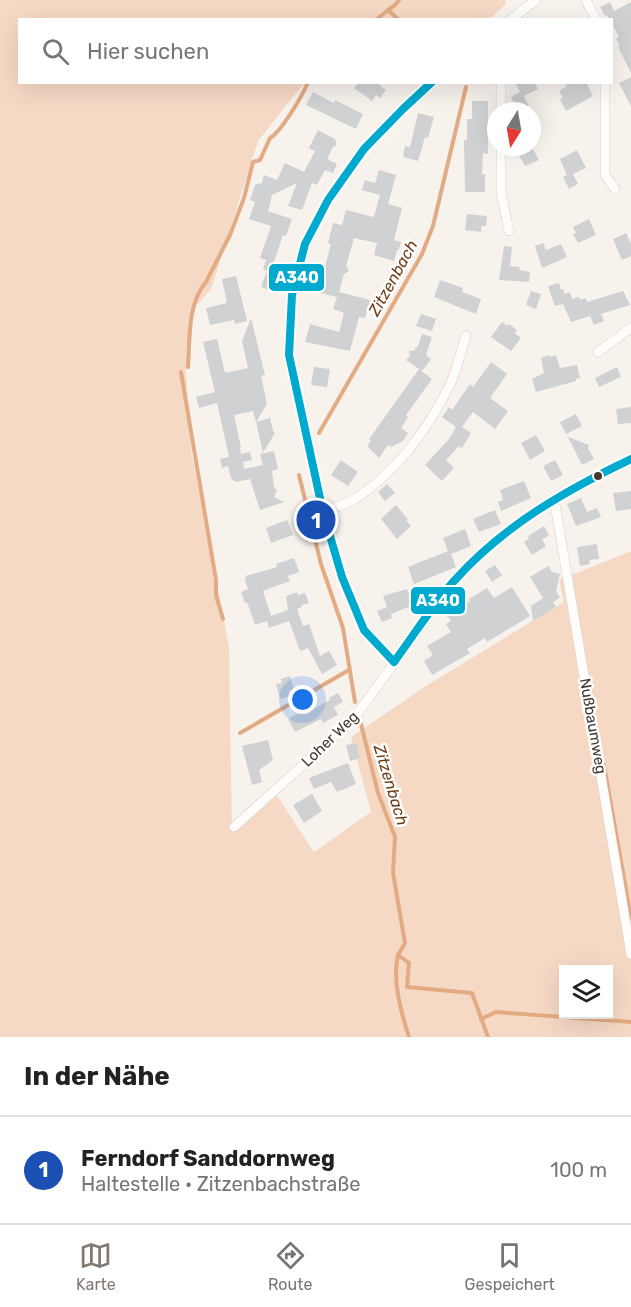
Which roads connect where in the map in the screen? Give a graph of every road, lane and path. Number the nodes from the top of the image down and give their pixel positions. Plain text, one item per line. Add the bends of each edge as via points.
1 (536, 0) edge
2 (586, 0) edge
3 (513, 18) edge
4 (595, 18) edge
5 (430, 84) edge
6 (501, 84) edge
7 (605, 84) edge
8 (501, 102) edge
9 (501, 156) edge
10 (615, 189) dead end
11 (509, 231) dead end
12 (631, 328) edge
13 (466, 336) dead end
14 (598, 352) dead end
15 (631, 459) edge
16 (554, 498) junction
17 (323, 512) junction
18 (394, 662) junction
19 (234, 826) dead end
20 (631, 954) edge

1 - 3 street
2 - 4 street
5 - 17 street via 364,149 328,200 305,244 292,295 289,355
6 - 8 street
7 - 10 street via 606,175
9 - 11 street via 501,192
12 - 14 street
13 - 17 street via 453,378 404,454 376,484 351,501
15 - 16 street, Loher Weg
16 - 18 street, Loher Weg via 500,537 454,581
16 - 20 street, Nußbaumweg
17 - 18 street via 342,577 364,630
18 - 19 street, Loher Weg via 352,721

